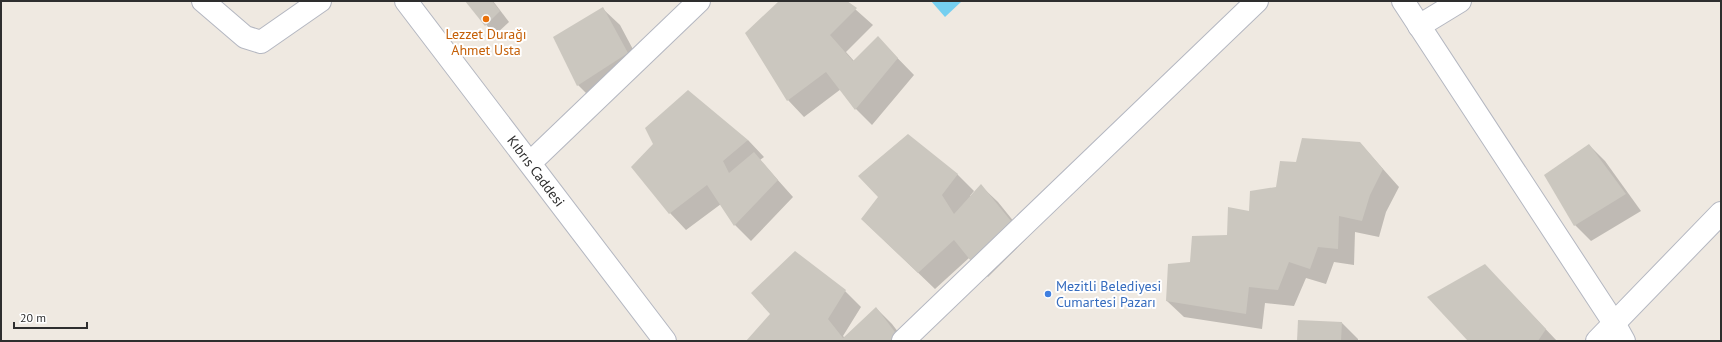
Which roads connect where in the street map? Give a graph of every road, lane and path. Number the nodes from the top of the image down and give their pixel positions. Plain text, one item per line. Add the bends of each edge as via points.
1 (203, 1) edge
2 (320, 1) edge
3 (406, 1) edge
4 (699, 1) edge
5 (1257, 1) edge
6 (1403, 1) edge
7 (1460, 1) edge
8 (1419, 26) junction
9 (530, 163) junction
10 (1721, 213) edge
11 (1619, 332) edge
12 (665, 341) edge
13 (903, 341) edge
14 (1597, 341) edge

1 - 2 street via 245,37 261,42
3 - 9 street, Kıbrıs Caddesi
4 - 9 street
5 - 13 street
6 - 8 street
7 - 8 street
8 - 11 street
9 - 12 street, Kıbrıs Caddesi
10 - 11 street
11 - 14 street

